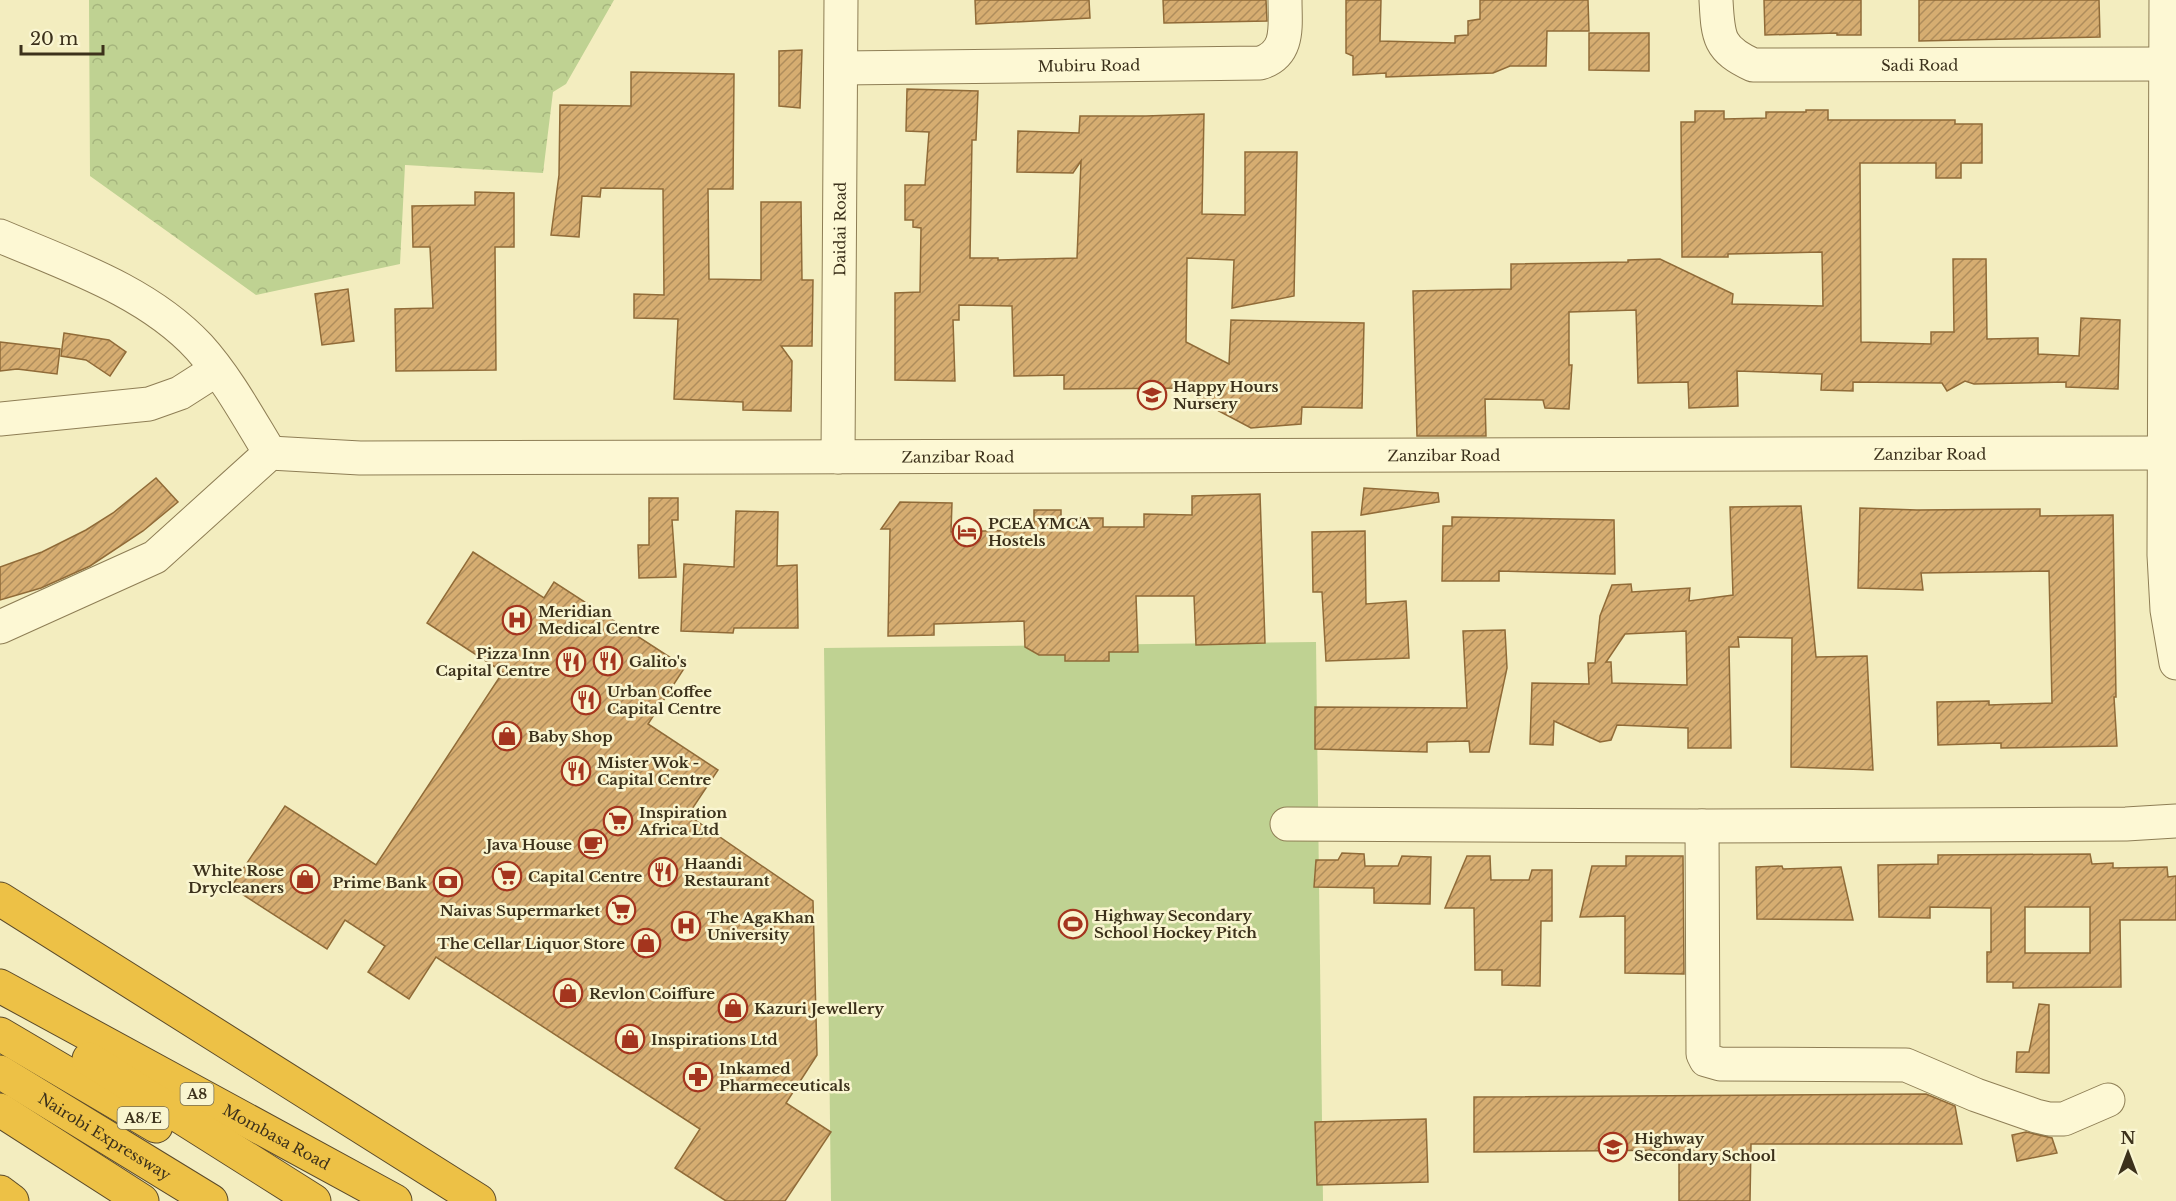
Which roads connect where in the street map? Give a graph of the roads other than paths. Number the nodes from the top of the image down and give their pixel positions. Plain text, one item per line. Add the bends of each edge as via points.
1 (841, 0) edge
2 (1285, 0) edge
3 (1716, 0) edge
4 (2166, 0) edge
5 (2166, 64) junction
6 (841, 68) junction
7 (2171, 229) edge
8 (3, 241) edge
9 (216, 370) junction
10 (0, 419) edge
11 (270, 453) junction
12 (2166, 453) junction
13 (838, 457) junction
14 (0, 627) edge
15 (2176, 663) edge
16 (2176, 821) edge
17 (1287, 824) dead end
18 (1702, 826) junction
19 (0, 899) edge
20 (0, 986) edge
21 (0, 995) edge
22 (0, 1034) edge
23 (0, 1072) edge
24 (2108, 1100) dead end
25 (0, 1110) edge
26 (142, 1201) edge
27 (211, 1201) edge
28 (285, 1201) edge
29 (314, 1201) edge
30 (395, 1201) edge
31 (479, 1201) edge

1 - 6 street, Daidai Road
2 - 6 street, Mubiru Road via 1282,45 1272,60 1260,63
3 - 5 street, Sadi Road via 1718,28 1725,48 1754,65
4 - 5 street
5 - 7 street
6 - 13 street, Daidai Road
7 - 12 street
8 - 9 street via 68,265 127,294 163,316 198,346
9 - 10 street via 180,393 149,404
9 - 11 street
11 - 13 street, Zanzibar Road via 360,458
11 - 14 street via 155,557
12 - 13 street, Zanzibar Road
12 - 15 street via 2164,555 2167,610
16 - 18 street
17 - 18 street
18 - 24 street via 1706,1060 1720,1064 1906,1065 1976,1095 2049,1119 2064,1119
19 - 31 highway
20 - 30 highway, Mombasa Road / A8
21 - 29 highway via 47,1032
22 - 28 highway, A8/E
23 - 27 highway, Nairobi Expressway / A8/E
25 - 26 highway

